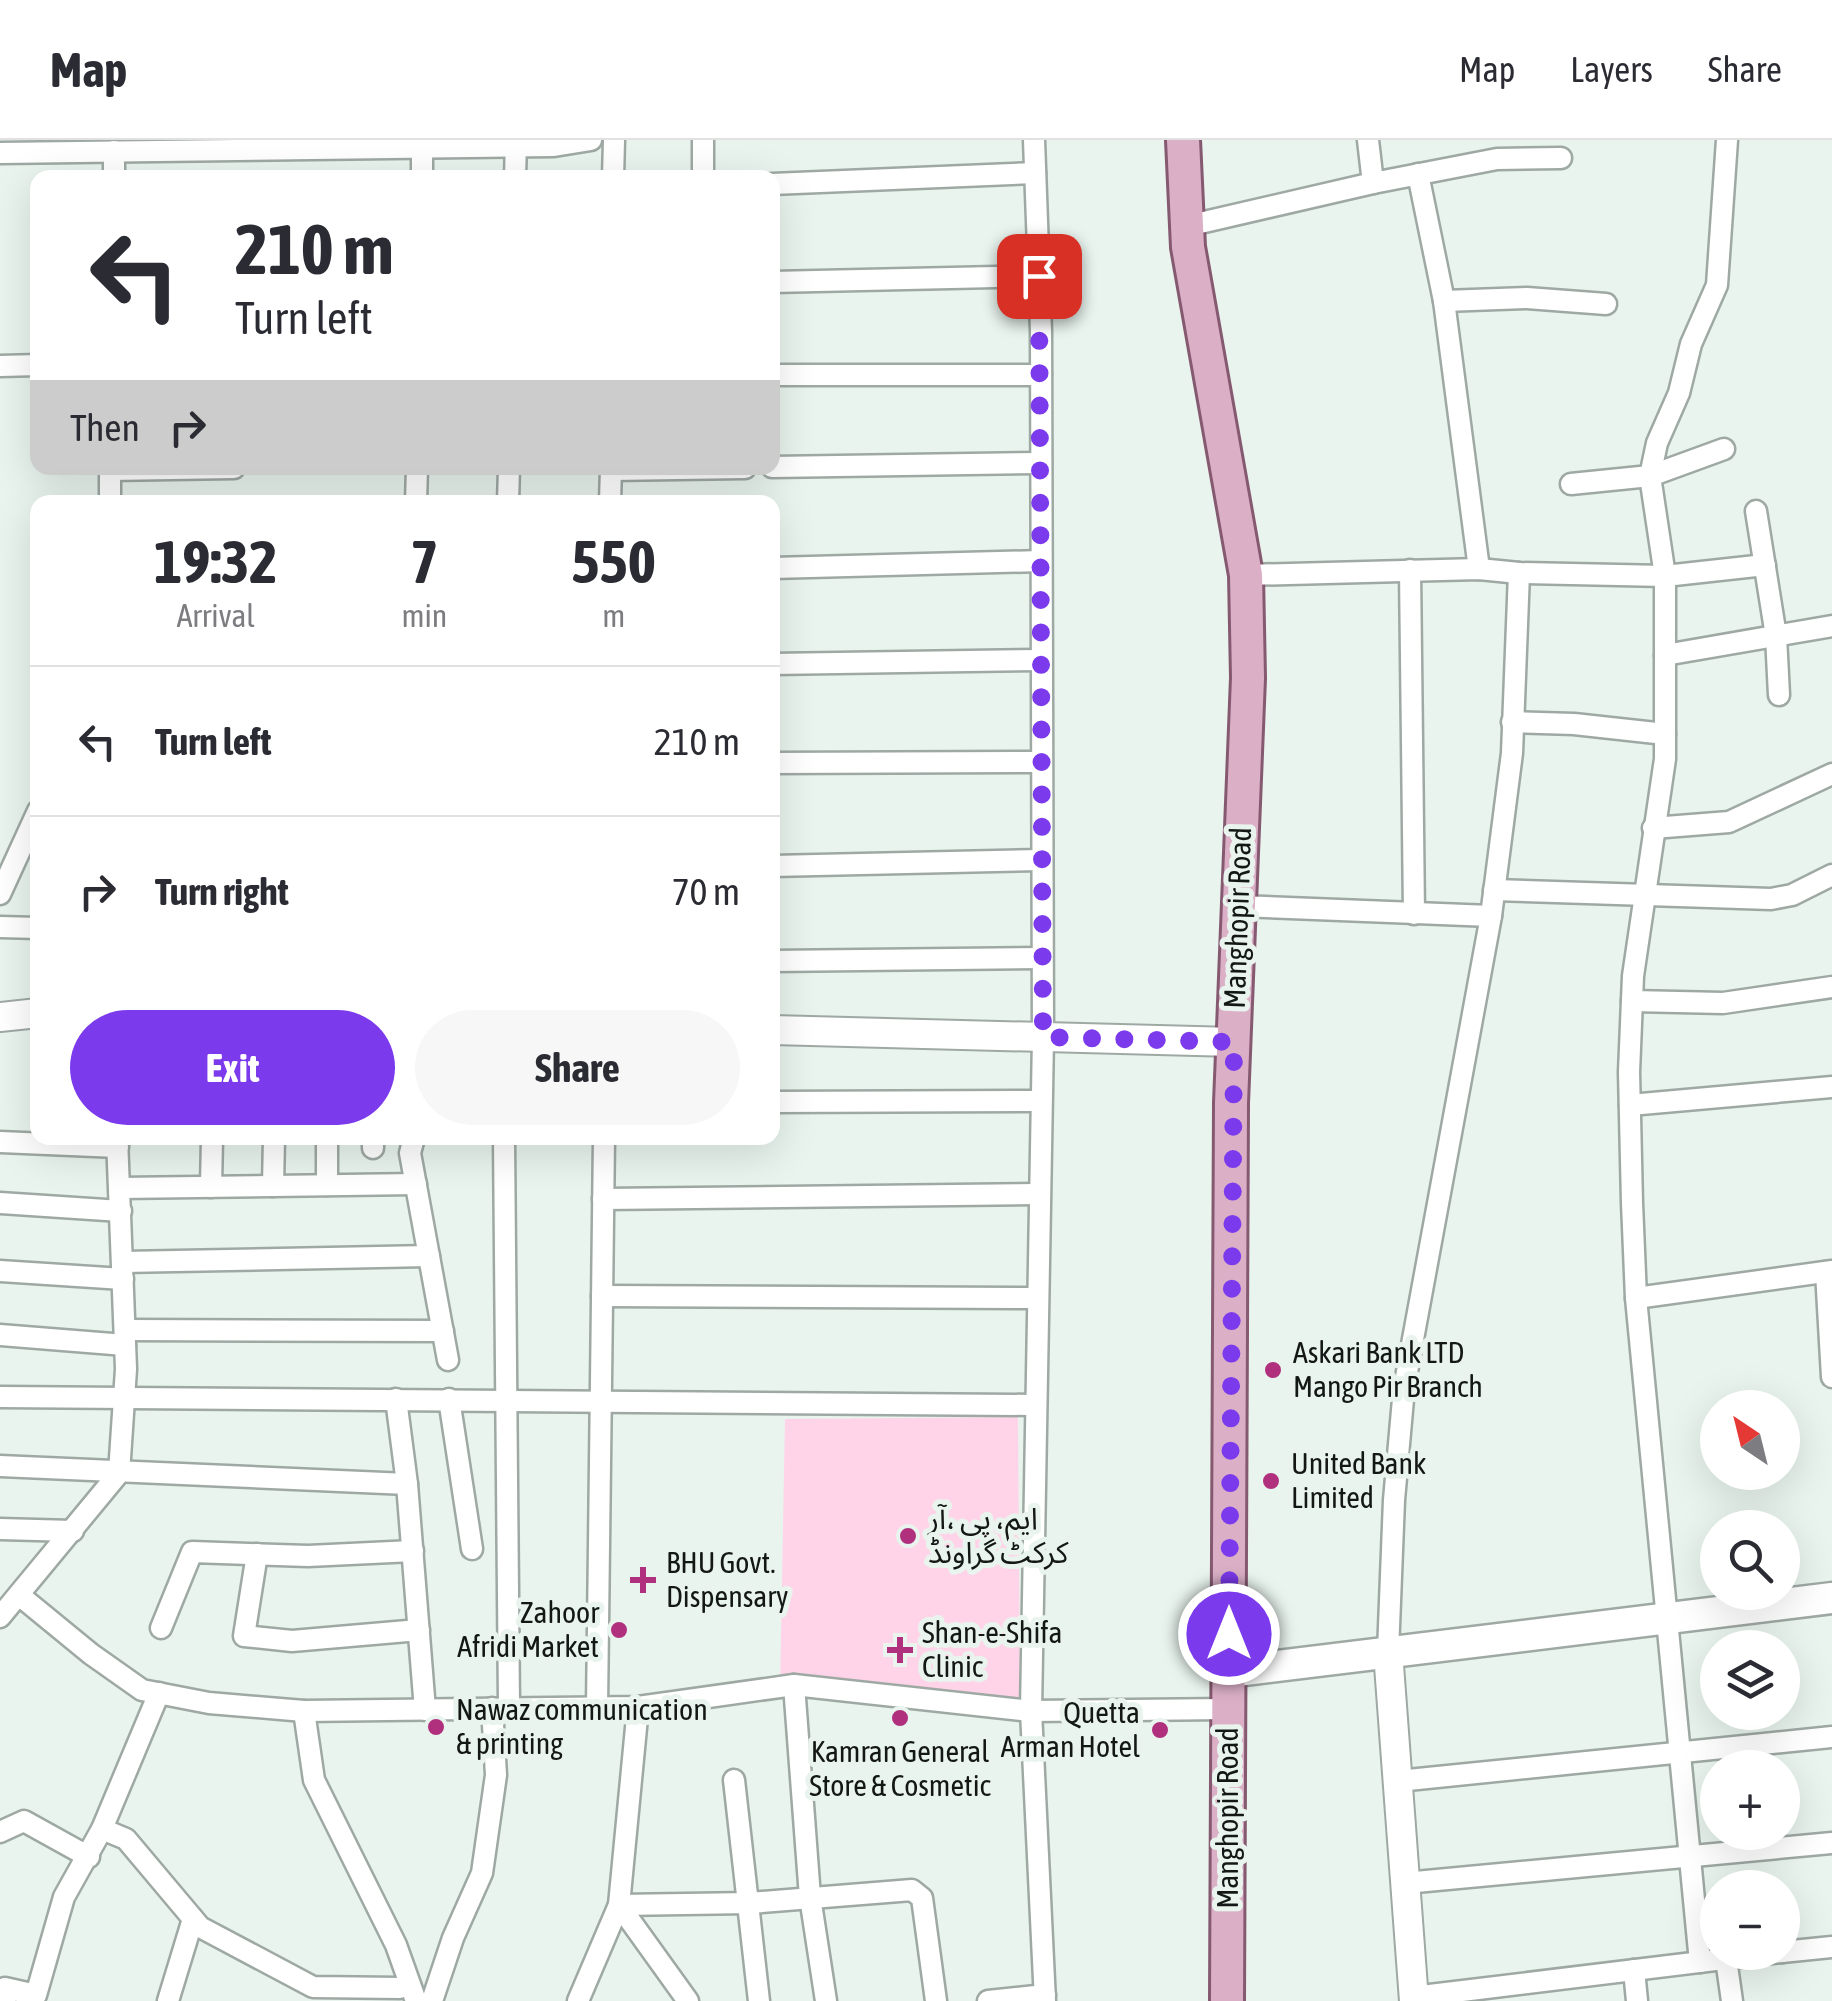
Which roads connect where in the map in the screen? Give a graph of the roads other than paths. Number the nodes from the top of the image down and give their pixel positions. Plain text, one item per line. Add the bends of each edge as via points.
1 (591, 140) edge
2 (614, 140) edge
3 (702, 140) edge
4 (1034, 140) edge
5 (1183, 140) edge
6 (1368, 140) edge
7 (1727, 140) edge
8 (516, 143) edge
9 (330, 144) edge
10 (423, 144) edge
11 (114, 151) junction
12 (0, 152) edge
13 (1561, 158) dead end
14 (114, 170) edge
15 (422, 170) edge
16 (515, 170) edge
17 (614, 170) edge
18 (703, 170) edge
19 (1035, 173) junction
20 (1418, 174) junction
21 (1373, 182) junction
22 (780, 184) edge
23 (1187, 226) junction
24 (1039, 276) junction
25 (780, 282) edge
26 (1444, 302) junction
27 (1606, 304) dead end
28 (0, 366) edge
29 (30, 366) edge
30 (780, 375) edge
31 (1040, 375) junction
32 (1724, 449) dead end
33 (1040, 462) junction
34 (780, 467) edge
35 (1650, 476) junction
36 (1571, 484) dead end
37 (1756, 510) dead end
38 (1041, 562) junction
39 (1765, 565) junction
40 (780, 568) edge
41 (1479, 569) junction
42 (1410, 570) junction
43 (1519, 573) junction
44 (1246, 575) junction
45 (1665, 576) junction
46 (1832, 626) edge
47 (1776, 636) junction
48 (1665, 655) junction
49 (1041, 660) junction
50 (780, 664) edge
51 (1779, 695) dead end
52 (1512, 722) junction
53 (1665, 734) junction
54 (1041, 762) junction
55 (780, 763) edge
56 (1832, 774) edge
57 (1653, 828) junction
58 (27, 858) edge
59 (1041, 860) junction
60 (780, 866) edge
61 (1832, 875) edge
62 (1494, 890) junction
63 (0, 894) edge
64 (1646, 894) junction
65 (1239, 906) junction
66 (1414, 914) junction
67 (1491, 916) junction
68 (0, 927) edge
69 (30, 928) edge
70 (1042, 958) junction
71 (780, 961) edge
72 (1832, 987) edge
73 (1632, 1000) junction
74 (30, 1014) edge
75 (0, 1016) edge
76 (780, 1030) edge
77 (1043, 1037) junction
78 (1234, 1042) junction
79 (1832, 1087) edge
80 (1041, 1101) junction
81 (780, 1102) edge
82 (1630, 1105) junction
83 (0, 1142) edge
84 (30, 1142) edge
85 (118, 1145) edge
86 (212, 1145) edge
87 (274, 1145) edge
88 (328, 1145) edge
89 (412, 1145) edge
90 (504, 1145) edge
91 (604, 1145) edge
92 (416, 1184) junction
93 (327, 1185) junction
94 (273, 1186) junction
95 (210, 1187) junction
96 (120, 1188) junction
97 (1039, 1194) junction
98 (603, 1199) junction
99 (0, 1203) edge
100 (121, 1211) junction
101 (429, 1256) junction
102 (0, 1271) edge
103 (123, 1271) junction
104 (1829, 1272) edge
105 (602, 1296) junction
106 (1037, 1298) junction
107 (1636, 1298) junction
108 (443, 1331) junction
109 (0, 1336) edge
110 (125, 1338) junction
111 (448, 1360) dead end
112 (1832, 1377) edge
113 (0, 1396) edge
114 (124, 1399) junction
115 (396, 1399) junction
116 (449, 1399) junction
117 (507, 1399) junction
118 (600, 1400) junction
119 (1034, 1405) junction
120 (0, 1466) edge
121 (120, 1473) junction
122 (407, 1484) junction
123 (0, 1529) edge
124 (73, 1531) junction
125 (472, 1548) dead end
126 (412, 1551) junction
127 (257, 1554) junction
128 (1832, 1598) edge
129 (7, 1607) edge
130 (1666, 1619) junction
131 (162, 1628) dead end
132 (419, 1630) junction
133 (1388, 1652) junction
134 (1229, 1672) junction
135 (794, 1685) junction
136 (159, 1693) junction
137 (500, 1707) junction
138 (597, 1707) junction
139 (638, 1707) junction
140 (1229, 1709) junction
141 (426, 1710) junction
142 (304, 1711) junction
143 (1032, 1711) junction
144 (1832, 1737) edge
145 (1679, 1754) junction
146 (734, 1780) dead end
147 (1398, 1781) junction
148 (102, 1829) junction
149 (0, 1832) edge
150 (1832, 1843) edge
151 (88, 1857) junction
152 (1690, 1859) junction
153 (1405, 1883) junction
154 (810, 1897) junction
155 (750, 1902) junction
156 (620, 1905) junction
157 (192, 1918) junction
158 (1832, 1947) edge
159 (1800, 1950) edge
160 (1700, 1962) joint
161 (1634, 1970) junction
162 (1728, 1970) edge
163 (1527, 1992) edge
164 (408, 1994) edge
165 (1045, 1998) edge
166 (1414, 1999) edge
167 (5, 2001) edge
168 (168, 2001) edge
169 (432, 2001) edge
170 (578, 2001) edge
171 (688, 2001) edge
172 (759, 2001) edge
173 (826, 2001) edge
174 (936, 2001) edge
175 (988, 2001) edge
176 (1227, 2001) edge
177 (1638, 2001) edge
178 (1732, 2001) edge

1 - 8 street
2 - 17 street
3 - 18 street
4 - 19 street
5 - 23 main road, Manghopir Road
6 - 21 street
7 - 35 street via 1717,284
8 - 10 street
8 - 16 street
9 - 10 street
9 - 11 street
10 - 15 street
11 - 12 street
11 - 14 street
13 - 20 street via 1497,160
19 - 22 street
19 - 24 street
20 - 21 street
20 - 26 street
21 - 23 street
23 - 44 main road, Manghopir Road
24 - 25 street
24 - 31 street
26 - 27 street via 1527,298
26 - 41 street
28 - 29 street
30 - 31 street
31 - 33 street
32 - 35 street
33 - 34 street
33 - 38 street
35 - 36 street
35 - 45 street
37 - 39 street
38 - 40 street
38 - 49 street
39 - 45 street
39 - 47 street
41 - 42 street
41 - 43 street
42 - 44 street
42 - 66 street
43 - 45 street
43 - 52 street
44 - 65 main road, Manghopir Road
45 - 48 street
46 - 47 street
47 - 48 street
47 - 51 street
48 - 53 street
49 - 50 street
49 - 54 street
52 - 53 street
52 - 62 street
53 - 57 street
54 - 55 street
54 - 59 street
56 - 57 street via 1729,822
57 - 64 street
58 - 63 street
59 - 60 street
59 - 70 street
61 - 64 street via 1771,899
62 - 64 street
62 - 67 street
64 - 73 street
65 - 66 street
65 - 78 main road, Manghopir Road
66 - 67 street
67 - 133 street via 1404,1388
68 - 69 street
70 - 71 street
70 - 77 street
72 - 73 street via 1723,1003
73 - 82 street
74 - 75 street
76 - 77 street
77 - 78 street
77 - 80 street
78 - 134 main road, Manghopir Road
79 - 82 street
80 - 81 street
80 - 97 street
82 - 107 street
83 - 84 street
85 - 96 street
86 - 95 street
87 - 94 street
88 - 93 street
89 - 92 street
90 - 117 street
91 - 98 street
92 - 93 street
92 - 101 street
93 - 94 street
94 - 95 street
95 - 96 street
96 - 100 street
97 - 98 street
97 - 106 street
98 - 105 street
99 - 100 street
100 - 103 street
101 - 103 street
101 - 108 street
102 - 103 street
103 - 110 street
104 - 107 street
104 - 112 street
105 - 106 street
105 - 118 street
106 - 119 street
107 - 130 street
108 - 110 street
108 - 111 street
109 - 110 street
110 - 114 street
113 - 114 street
114 - 115 street
114 - 121 street
115 - 116 street
115 - 122 street
116 - 117 street
116 - 125 street
117 - 118 street
117 - 137 street
118 - 119 street
118 - 138 street
119 - 143 street
120 - 121 street
121 - 122 street
121 - 124 street
122 - 126 street
123 - 124 street
124 - 129 street
126 - 127 street
126 - 132 street
127 - 131 street via 192,1552
127 - 132 street via 244,1636 292,1640
128 - 130 main road
129 - 136 street via 142,1690
130 - 133 main road
130 - 145 street
132 - 141 street
133 - 134 main road
133 - 147 street
134 - 140 main road, Manghopir Road
135 - 139 street
135 - 143 street
135 - 154 street
136 - 142 street
136 - 148 street
137 - 138 street
137 - 141 street
137 - 169 street via 482,1873
138 - 139 street
139 - 156 street
140 - 143 street
140 - 176 main road, Manghopir Road
141 - 142 street
142 - 164 street via 314,1780 396,1945
143 - 165 street
144 - 145 street
145 - 147 street
145 - 152 street
146 - 155 street
147 - 153 street
148 - 151 street
148 - 157 street via 126,1839
149 - 151 street via 24,1821
150 - 152 street
151 - 167 street via 64,1897 36,1995 5,1988
152 - 153 street
152 - 160 street
153 - 166 street
154 - 155 street
154 - 173 street
154 - 174 street via 920,1894
155 - 156 street
155 - 172 street
156 - 170 street
156 - 171 street
157 - 164 street via 313,1987
157 - 168 street
158 - 159 street
160 - 161 street
161 - 163 street
161 - 177 street
162 - 178 street
163 - 166 street
165 - 175 street

